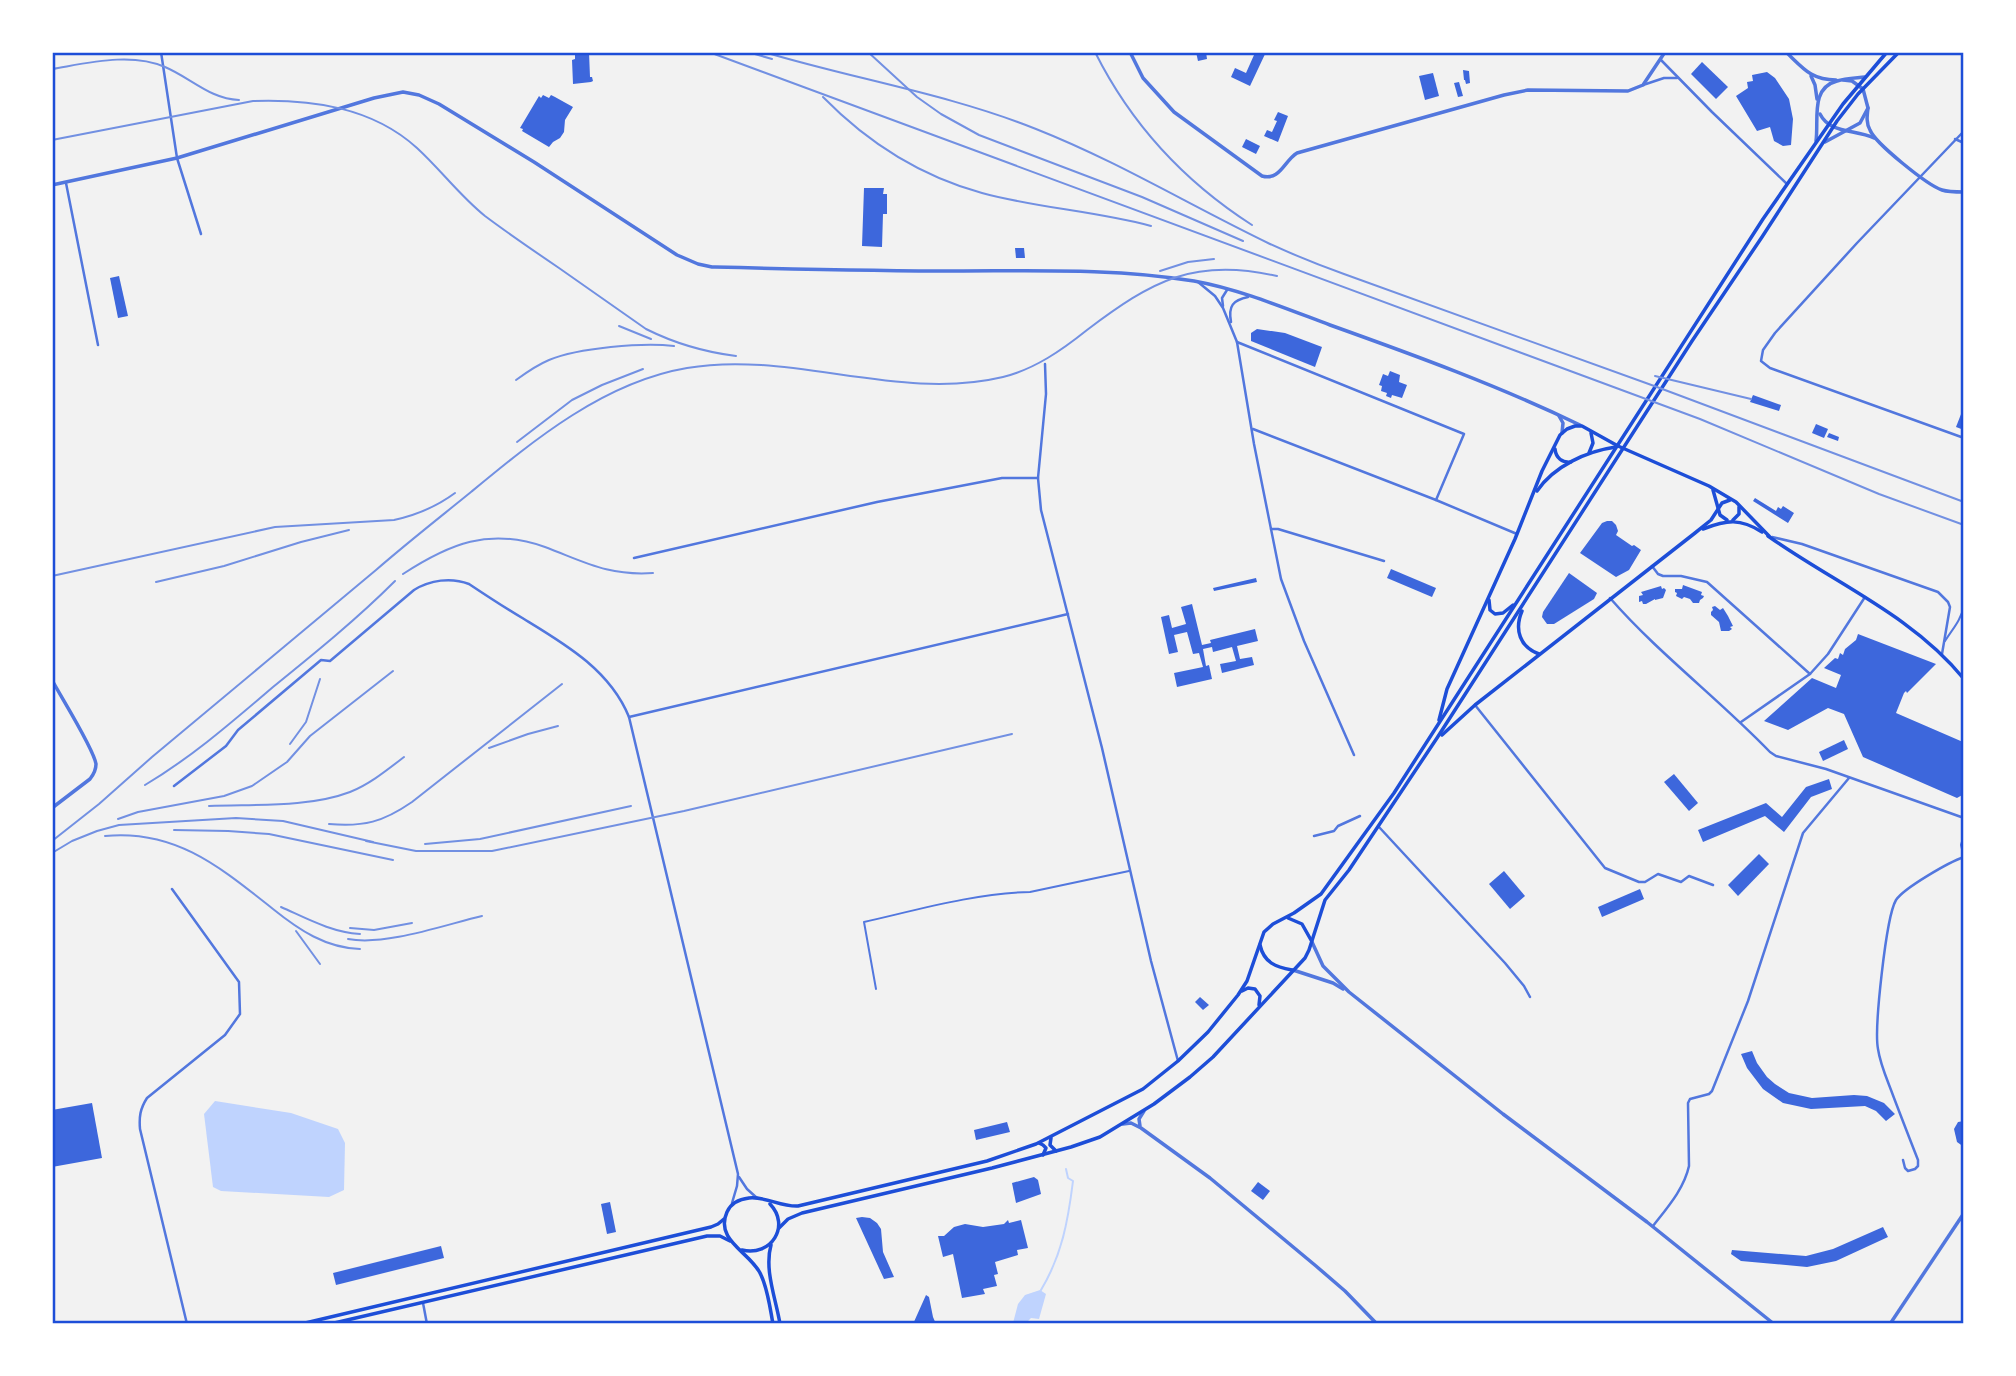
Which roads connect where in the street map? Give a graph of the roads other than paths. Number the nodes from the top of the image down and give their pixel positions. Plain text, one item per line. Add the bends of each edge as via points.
1 (161, 52) edge
2 (1130, 52) edge
3 (1665, 52) edge
4 (1786, 52) edge
5 (1887, 52) edge
6 (1899, 52) edge
7 (1661, 60) junction
8 (1810, 74) junction
9 (1865, 77) junction
10 (1678, 78) junction
11 (1841, 80) junction
12 (1870, 82) junction
13 (1643, 85) junction
14 (1859, 85) junction
15 (1863, 89) junction
16 (1867, 101) junction
17 (1818, 108) junction
18 (1867, 108) junction
19 (1830, 126) junction
20 (1848, 130) junction
21 (1964, 131) edge
22 (1875, 139) junction
23 (1955, 139) junction
24 (1816, 141) junction
25 (1823, 143) junction
26 (1964, 143) edge
27 (177, 158) junction
28 (1919, 176) junction
29 (66, 183) junction
30 (1787, 184) junction
31 (52, 185) edge
32 (1964, 192) edge
33 (201, 234) dead end
34 (1198, 282) junction
35 (1227, 290) junction
36 (1248, 296) junction
37 (1223, 308) junction
38 (1231, 325) junction
39 (1237, 342) junction
40 (98, 345) dead end
41 (1045, 364) dead end
42 (1558, 415) junction
43 (1582, 426) junction
44 (1252, 429) junction
45 (1590, 431) junction
46 (1562, 433) junction
47 (1964, 438) edge
48 (1556, 444) junction
49 (1618, 446) junction
50 (1589, 454) junction
51 (1576, 460) junction
52 (1038, 478) junction
53 (1709, 486) junction
54 (1534, 495) junction
55 (1436, 500) junction
56 (1736, 503) junction
57 (1719, 509) junction
58 (1730, 521) junction
59 (1270, 529) junction
60 (1695, 533) junction
61 (1517, 534) junction
62 (1769, 536) junction
63 (634, 558) dead end
64 (1384, 561) dead end
65 (1652, 566) junction
66 (1865, 597) junction
67 (1489, 598) junction
68 (1518, 598) junction
69 (1610, 598) junction
70 (1525, 603) junction
71 (1964, 606) edge
72 (1068, 614) junction
73 (1963, 615) edge
74 (1943, 645) junction
75 (1539, 654) junction
76 (1942, 654) junction
77 (1810, 674) junction
78 (1964, 679) edge
79 (52, 680) edge
80 (1475, 705) junction
81 (629, 718) junction
82 (1741, 722) junction
83 (1438, 723) junction
84 (1437, 738) junction
85 (1354, 755) dead end
86 (1849, 778) junction
87 (174, 786) dead end
88 (52, 808) edge
89 (1360, 816) dead end
90 (1964, 818) edge
91 (1378, 827) junction
92 (1964, 835) edge
93 (1314, 836) dead end
94 (1964, 856) edge
95 (1129, 871) junction
96 (1713, 885) dead end
97 (172, 889) dead end
98 (1280, 919) junction
99 (1312, 942) junction
100 (1259, 943) junction
101 (1293, 970) junction
102 (876, 989) dead end
103 (1240, 992) junction
104 (1349, 992) junction
105 (1530, 997) dead end
106 (1258, 1007) junction
107 (1178, 1061) junction
108 (1144, 1111) junction
109 (1123, 1124) junction
110 (1141, 1128) junction
111 (1053, 1136) junction
112 (1036, 1144) junction
113 (1059, 1151) junction
114 (1041, 1156) junction
115 (1903, 1160) dead end
116 (737, 1174) junction
117 (757, 1198) junction
118 (767, 1201) junction
119 (729, 1209) junction
120 (1964, 1213) edge
121 (725, 1217) junction
122 (1653, 1226) junction
123 (779, 1228) junction
124 (731, 1242) junction
125 (772, 1243) junction
126 (740, 1250) junction
127 (422, 1302) junction
128 (187, 1324) edge
129 (301, 1324) edge
130 (330, 1324) edge
131 (427, 1324) edge
132 (773, 1324) edge
133 (780, 1324) edge
134 (1377, 1324) edge
135 (1774, 1324) edge
136 (1890, 1324) edge

1 - 27 street
2 - 13 street via 1143,78 1174,112 1269,178 1297,153 1504,95 1528,90 1628,91
3 - 7 street
4 - 8 street
5 - 9 main road
6 - 12 main road
7 - 10 street
7 - 13 street
8 - 11 street
8 - 17 street
9 - 11 street
9 - 14 main road
10 - 13 street
10 - 30 street
11 - 14 street
11 - 17 street via 1820,92
12 - 15 main road
12 - 16 street
14 - 15 street
14 - 19 main road
15 - 16 street
15 - 19 main road
16 - 18 street
17 - 19 street
17 - 24 street
18 - 20 street via 1860,123
18 - 22 street via 1868,127
19 - 20 street
19 - 24 main road
19 - 25 main road
20 - 22 street
20 - 25 street
21 - 23 street
22 - 28 street
23 - 26 street
23 - 28 street
24 - 30 main road
25 - 70 main road
27 - 29 street
27 - 33 street
27 - 34 street via 374,98 411,93 439,104 677,255 705,266 1094,271
28 - 32 street via 1944,191
28 - 47 street via 1767,342 1761,361
29 - 31 street
29 - 40 street
30 - 68 main road
34 - 35 street
34 - 37 street
35 - 36 street
35 - 37 street
36 - 38 street via 1232,304
36 - 42 street
37 - 38 street
38 - 39 street
39 - 44 street
39 - 55 street via 1464,433
41 - 52 street
42 - 43 street
42 - 46 street
43 - 45 main road
43 - 46 main road
44 - 55 street
44 - 59 street
45 - 49 main road
45 - 50 main road
46 - 48 main road
48 - 51 main road via 1560,459
48 - 54 main road
49 - 50 main road
49 - 53 main road
50 - 51 main road
51 - 54 main road via 1550,475
52 - 63 street via 1003,478 877,502
52 - 72 street via 1041,510
53 - 56 main road
53 - 57 main road
54 - 61 main road
55 - 61 street
56 - 57 main road via 1725,501
56 - 58 main road via 1739,514
56 - 62 main road
57 - 58 main road
57 - 60 main road
58 - 60 main road
58 - 62 main road
59 - 64 street
59 - 85 street via 1287,599
60 - 65 main road
61 - 67 main road
62 - 66 main road
62 - 74 street via 1935,591 1950,607
65 - 69 main road
65 - 77 street via 1663,576 1707,582
66 - 76 main road
66 - 77 street
67 - 68 main road via 1490,610 1497,614 1506,612
67 - 83 main road via 1447,689
68 - 83 main road
69 - 75 main road
69 - 82 street
70 - 75 main road via 1518,632 1524,645
70 - 84 main road
71 - 73 lane
72 - 81 street
72 - 95 street
73 - 74 lane
74 - 76 street
75 - 80 main road
76 - 78 main road
77 - 82 street
79 - 88 street via 96,766 90,779
80 - 84 main road
80 - 96 street via 1605,868 1639,882 1658,874 1681,883 1689,876
81 - 87 street via 600,674 573,650 469,584 435,582 414,590 330,661 321,660
81 - 116 street
82 - 86 street via 1770,752
83 - 98 main road via 1326,888 1309,904
84 - 91 main road
86 - 90 street
86 - 122 street via 1804,833 1748,1001 1712,1091 1688,1103 1687,1174
89 - 93 street
91 - 99 main road via 1325,900
91 - 105 street via 1505,963
92 - 94 main road
94 - 115 street via 1906,891 1890,917 1876,1041 1918,1166 1908,1171
95 - 102 lane via 864,922
95 - 107 street
97 - 128 street via 239,982 240,1014 225,1035 146,1098 141,1108 140,1129
98 - 99 main road via 1302,923
98 - 100 main road
99 - 101 main road
99 - 104 street via 1323,966
100 - 101 main road via 1268,961
100 - 103 main road
101 - 104 street
101 - 106 main road
103 - 106 main road via 1255,989 1260,996
103 - 107 main road
104 - 122 street
106 - 108 main road via 1205,1063
107 - 111 main road via 1143,1089
108 - 109 main road
108 - 110 street via 1139,1119
109 - 110 street
109 - 113 main road
110 - 134 street via 1316,1266
111 - 112 main road
111 - 113 main road via 1050,1145
112 - 114 main road via 1045,1146
112 - 118 main road via 975,1164 798,1206
113 - 114 main road
114 - 123 main road via 802,1213
116 - 117 street
116 - 119 street
117 - 118 main road
117 - 119 main road
118 - 123 main road via 777,1213
119 - 121 main road
120 - 136 street
121 - 124 main road
121 - 129 main road via 711,1227
122 - 135 street
123 - 125 main road
124 - 126 main road
124 - 127 main road via 708,1236
125 - 126 main road via 758,1251
125 - 133 main road via 769,1270
126 - 132 main road via 762,1277
127 - 130 main road
127 - 131 street

